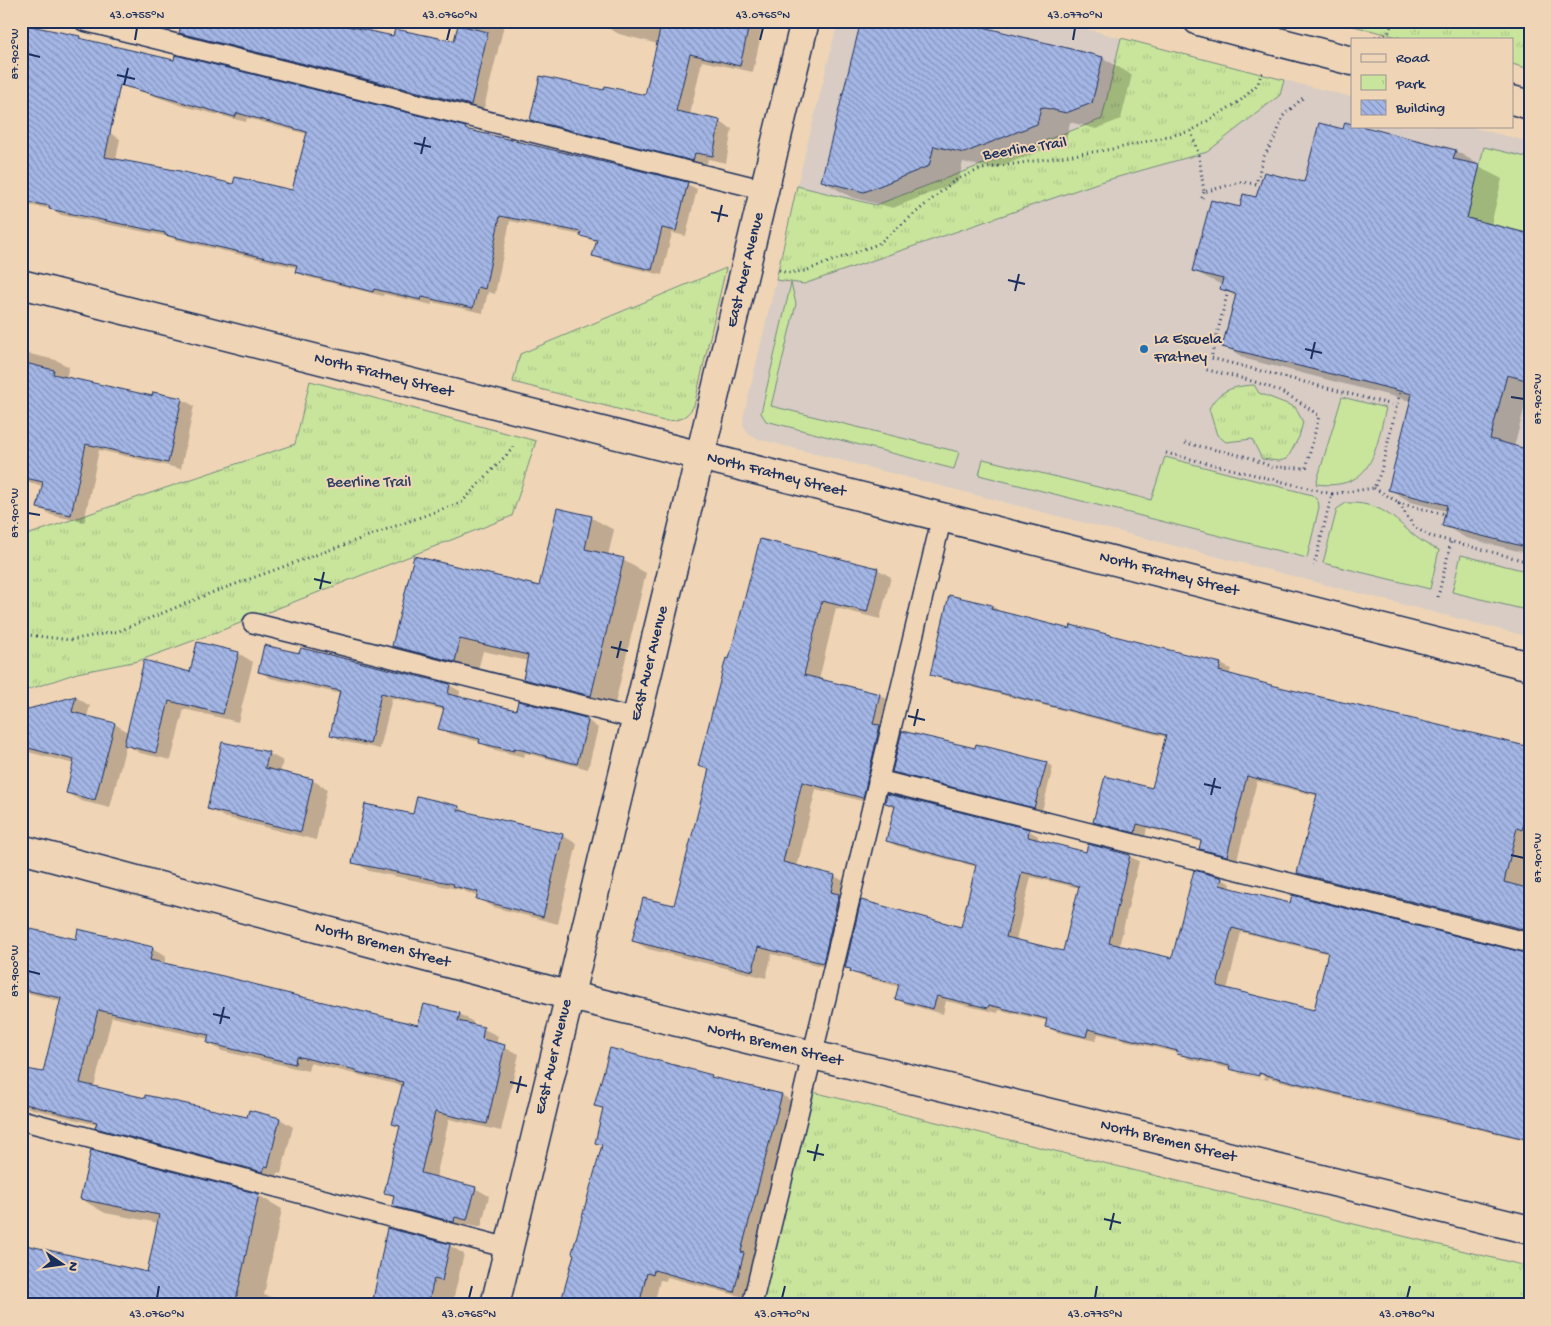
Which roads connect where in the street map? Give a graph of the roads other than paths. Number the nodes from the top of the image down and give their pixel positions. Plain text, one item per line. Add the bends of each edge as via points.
1 (84, 21) edge
2 (805, 21) edge
3 (1198, 21) edge
4 (1351, 61) edge
5 (1514, 101) edge
6 (1530, 105) edge
7 (765, 190) junction
8 (21, 284) edge
9 (701, 456) junction
10 (942, 517) junction
11 (252, 623) dead end
12 (1530, 666) edge
13 (636, 719) junction
14 (878, 780) junction
15 (21, 849) edge
16 (1530, 943) edge
17 (567, 995) junction
18 (812, 1057) junction
19 (21, 1120) edge
20 (1530, 1230) edge
21 (508, 1248) junction
22 (495, 1305) edge
23 (752, 1305) edge

1 - 7 lane
2 - 7 street, East Auer Avenue
3 - 4 street
5 - 6 street
7 - 9 street, East Auer Avenue
8 - 9 street, North Fratney Street
9 - 10 street, North Fratney Street
9 - 13 street, East Auer Avenue
10 - 12 street, North Fratney Street
10 - 14 lane
11 - 13 lane
13 - 17 street, East Auer Avenue
14 - 16 lane
14 - 18 lane
15 - 17 street, North Bremen Street
17 - 18 street, North Bremen Street
17 - 21 street, East Auer Avenue
18 - 20 street, North Bremen Street
18 - 23 lane
19 - 21 lane
21 - 22 street, East Auer Avenue

